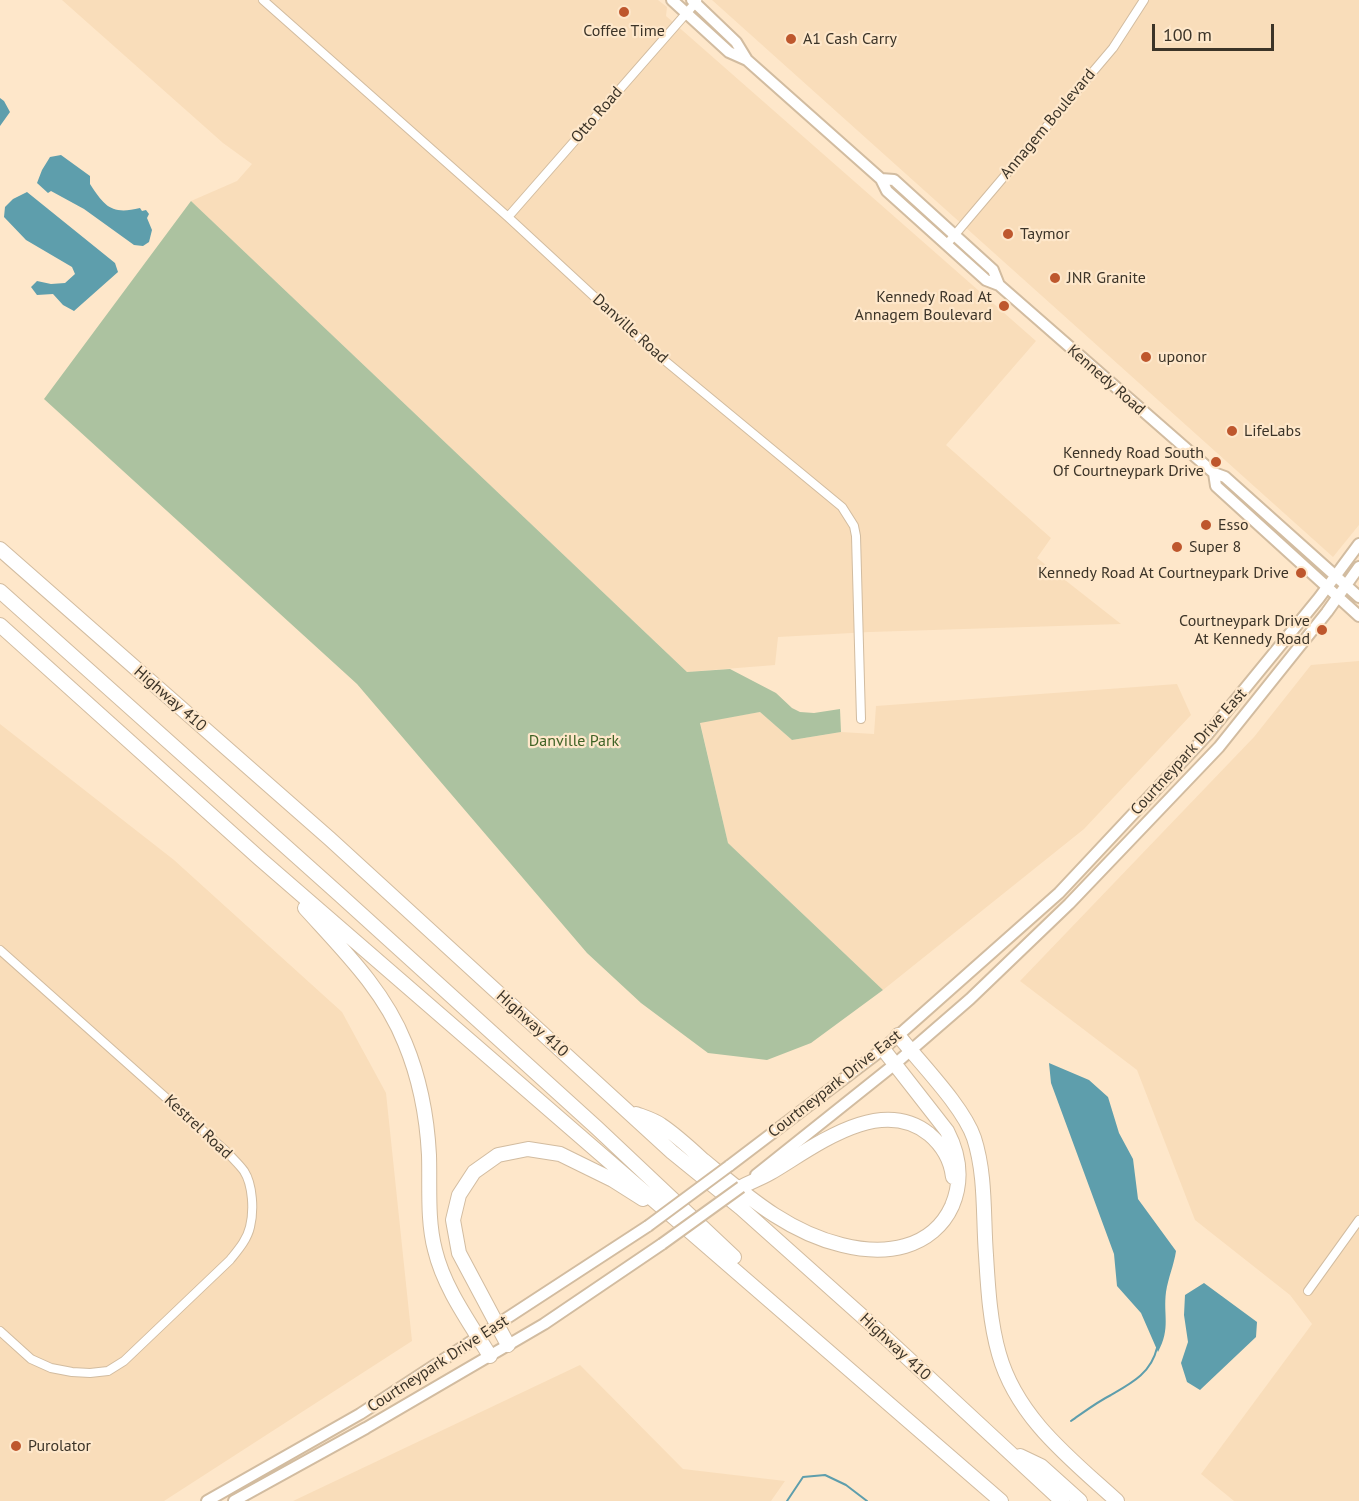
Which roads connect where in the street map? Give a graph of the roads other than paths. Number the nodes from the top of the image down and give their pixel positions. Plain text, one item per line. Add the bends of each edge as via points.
1 (263, 0) edge
2 (672, 0) edge
3 (1144, 0) edge
4 (695, 1) edge
5 (686, 14) junction
6 (747, 60) junction
7 (881, 179) junction
8 (508, 217) junction
9 (954, 235) junction
10 (946, 244) junction
11 (999, 285) junction
12 (1214, 473) junction
13 (1359, 544) edge
14 (0, 549) edge
15 (1359, 567) edge
16 (1335, 576) junction
17 (1346, 585) junction
18 (1327, 587) junction
19 (0, 591) edge
20 (1338, 597) junction
21 (1359, 597) edge
22 (1359, 616) edge
23 (0, 625) edge
24 (861, 719) dead end
25 (259, 858) junction
26 (0, 950) edge
27 (898, 1035) junction
28 (883, 1049) junction
29 (910, 1051) junction
30 (895, 1064) junction
31 (628, 1111) junction
32 (741, 1187) junction
33 (951, 1206) junction
34 (1359, 1220) edge
35 (1308, 1291) dead end
36 (760, 1292) junction
37 (498, 1326) junction
38 (0, 1331) edge
39 (478, 1337) junction
40 (508, 1345) junction
41 (490, 1356) junction
42 (1006, 1450) junction
43 (967, 1471) junction
44 (207, 1501) edge
45 (234, 1501) edge
46 (1001, 1501) edge
47 (1062, 1501) edge
48 (1080, 1501) edge
49 (1117, 1501) edge

1 - 8 street, Danville Road
2 - 5 main road, Kennedy Road
3 - 9 street, Annagem Boulevard via 1113,48
4 - 5 street, Otto Road
4 - 6 main road, Kennedy Road via 736,42
5 - 6 main road, Kennedy Road via 729,52
5 - 8 street, Otto Road
6 - 7 main road, Kennedy Road
7 - 9 main road, Kennedy Road via 894,180
7 - 10 main road, Kennedy Road via 887,191
8 - 24 street, Danville Road via 652,350 842,507 856,536
9 - 10 street, Annagem Boulevard
9 - 11 main road, Kennedy Road via 993,270
10 - 11 main road, Kennedy Road via 986,280
11 - 12 main road, Kennedy Road
12 - 16 main road, Kennedy Road via 1225,477
12 - 18 main road, Kennedy Road via 1216,486
13 - 16 main road, Courtneypark Drive East
14 - 31 highway, Highway 410 via 330,839
15 - 17 main road, Courtneypark Drive East
16 - 17 main road, Kennedy Road
16 - 18 main road, Courtneypark Drive East
17 - 20 main road, Courtneypark Drive East
17 - 21 main road, Kennedy Road
18 - 20 main road, Kennedy Road
18 - 27 main road, Courtneypark Drive East via 1207,735 1059,893
19 - 43 highway via 455,999
20 - 22 main road, Kennedy Road
20 - 29 main road, Courtneypark Drive East via 1219,747 1069,904
23 - 25 highway
25 - 36 highway
25 - 39 highway via 360,968 393,1015 420,1089 429,1153 435,1251
26 - 38 street, Kestrel Road via 228,1153 245,1172 252,1211 243,1244 230,1260 124,1361 108,1371 51,1368 31,1359
27 - 28 main road, Courtneypark Drive East
27 - 29 highway
28 - 30 highway
28 - 37 main road, Courtneypark Drive East, bridge via 648,1226
29 - 30 main road, Courtneypark Drive East
29 - 49 highway via 955,1105 973,1136 982,1178 994,1335 1007,1376 1035,1423
30 - 32 main road, Courtneypark Drive East
30 - 33 highway via 953,1143 959,1176
31 - 33 highway via 660,1124 781,1220 832,1243 871,1250 909,1245 937,1228
31 - 42 highway, Highway 410 via 741,1208
32 - 33 highway via 830,1137 863,1124 890,1120 915,1126 937,1141 946,1153 954,1184
32 - 40 main road, Courtneypark Drive East, bridge
34 - 35 street
36 - 37 highway via 640,1197 560,1154 528,1149 498,1155 474,1172 459,1195 453,1220 459,1253
36 - 43 highway
37 - 39 main road, Courtneypark Drive East
37 - 40 highway
39 - 41 highway
39 - 44 main road, Courtneypark Drive East via 360,1414
40 - 41 main road, Courtneypark Drive East
41 - 45 main road, Courtneypark Drive East
42 - 47 highway, Highway 410
42 - 48 highway via 1041,1466
43 - 46 highway

